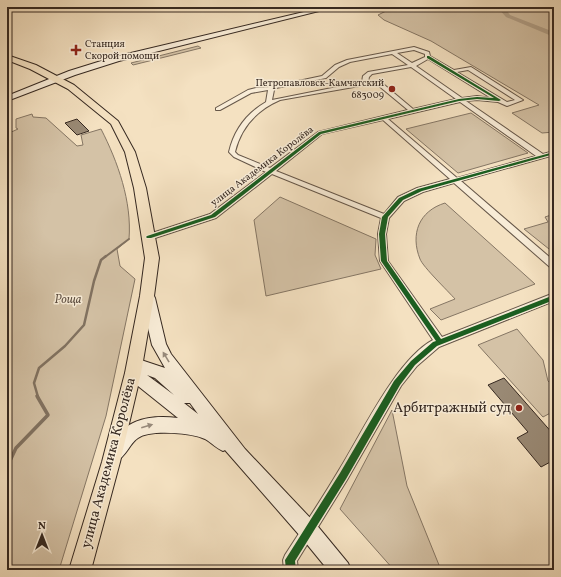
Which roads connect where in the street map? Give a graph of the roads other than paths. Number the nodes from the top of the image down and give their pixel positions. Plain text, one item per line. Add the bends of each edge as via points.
1 (332, 7) edge
2 (343, 7) edge
3 (378, 7) edge
4 (393, 52) junction
5 (7, 57) edge
6 (428, 57) junction
7 (411, 65) junction
8 (453, 72) junction
9 (57, 79) junction
10 (365, 83) junction
11 (271, 89) junction
12 (7, 99) edge
13 (459, 100) junction
14 (499, 100) junction
15 (269, 102) junction
16 (218, 109) dead end
17 (412, 111) junction
18 (383, 118) junction
19 (554, 153) edge
20 (541, 156) junction
21 (270, 172) junction
22 (456, 180) junction
23 (386, 217) junction
24 (149, 237) junction
25 (554, 266) edge
26 (147, 296) junction
27 (554, 297) edge
28 (440, 342) junction
29 (134, 368) junction
30 (207, 414) junction
31 (209, 432) junction
32 (239, 455) junction
33 (111, 462) junction
34 (308, 530) junction
35 (80, 570) edge
36 (291, 570) edge
37 (341, 570) edge

1 - 9 main road via 118,59
2 - 3 main road
4 - 6 street via 414,48 427,53
4 - 7 street
4 - 11 street via 349,60 337,66 324,78
5 - 9 main road, улица Академика Королёва
6 - 7 street
6 - 8 street
7 - 10 street via 370,74 366,76
7 - 13 street
8 - 14 street
8 - 14 street, улица Академика Королёва via 469,68 520,100 507,104
9 - 12 main road
9 - 24 main road, улица Академика Королёва via 92,102 115,123 130,152
10 - 15 street, улица Академика Королёва
10 - 17 street via 380,84
11 - 15 street
11 - 16 street via 248,91
13 - 14 street, улица Академика Королёва
13 - 17 street, улица Академика Королёва
13 - 20 street
15 - 21 street, улица Академика Королёва via 246,120 233,144 232,152
17 - 18 street, улица Академика Королёва
18 - 21 street, улица Академика Королёва via 320,133
18 - 22 street
19 - 20 street
20 - 22 street
21 - 23 street, улица Академика Королёва
21 - 24 street, улица Академика Королёва via 212,216
22 - 23 street via 420,190 401,199
22 - 25 street
23 - 28 street via 382,234 384,261
24 - 26 main road, улица Академика Королёва via 152,258
26 - 29 main road, улица Академика Королёва
30 -> 26 main road via 159,345
27 - 28 street
28 - 34 street via 417,358 397,383
29 - 30 main road via 160,373
29 - 31 main road
29 - 33 main road, улица Академика Королёва
30 - 32 main road
31 - 32 main road
33 -> 31 main road via 120,444 142,426 165,424
32 - 34 main road
33 - 35 main road, улица Академика Королёва
34 - 36 street via 290,560
34 - 37 main road

